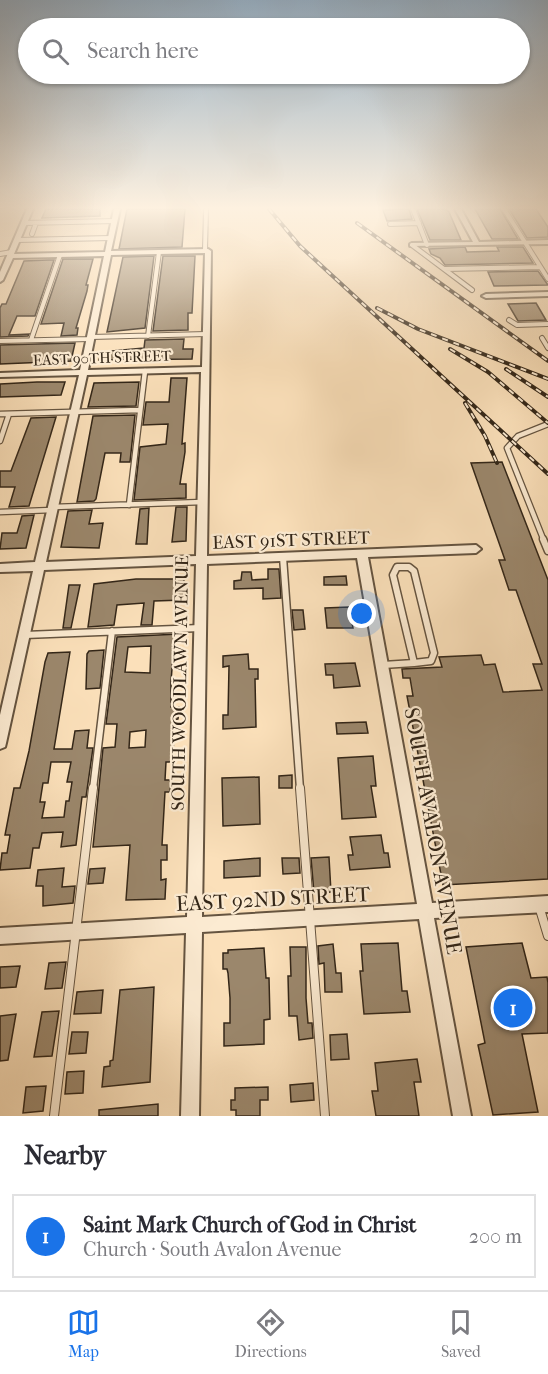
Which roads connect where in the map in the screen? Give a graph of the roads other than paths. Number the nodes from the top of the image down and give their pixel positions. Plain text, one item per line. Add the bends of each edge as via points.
1 (8, 261) edge
2 (58, 261) edge
3 (107, 261) edge
4 (158, 261) edge
5 (206, 261) edge
6 (433, 261) edge
7 (536, 261) edge
8 (540, 267) junction
9 (444, 269) junction
10 (548, 279) edge
11 (0, 280) edge
12 (472, 290) dead end
13 (548, 294) edge
14 (486, 296) dead end
15 (509, 320) dead end
16 (548, 324) edge
17 (206, 334) junction
18 (148, 336) junction
19 (91, 338) junction
20 (542, 338) dead end
21 (31, 340) junction
22 (0, 341) edge
23 (548, 348) edge
24 (205, 369) junction
25 (145, 371) junction
26 (83, 372) junction
27 (0, 375) edge
28 (140, 410) junction
29 (74, 412) junction
30 (0, 414) edge
31 (9, 414) junction
32 (548, 424) edge
33 (0, 441) edge
34 (203, 502) junction
35 (129, 505) junction
36 (53, 509) junction
37 (0, 512) edge
38 (476, 549) dead end
39 (548, 551) edge
40 (362, 554) junction
41 (283, 557) junction
42 (202, 560) junction
43 (40, 567) junction
44 (0, 568) edge
45 (200, 628) junction
46 (112, 631) junction
47 (24, 635) junction
48 (414, 663) junction
49 (382, 665) junction
50 (0, 743) edge
51 (543, 904) edge
52 (425, 911) junction
53 (310, 918) junction
54 (195, 925) junction
55 (76, 932) junction
56 (0, 936) edge
57 (548, 936) edge
58 (54, 1116) edge
59 (190, 1116) edge
60 (326, 1116) edge
61 (462, 1116) edge

1 - 11 street
2 - 21 lane
3 - 19 street
4 - 18 lane
5 - 17 street, SOUTH WOODLAWN AVENUE
6 - 9 lane
7 - 8 lane
8 - 9 lane
8 - 10 lane
9 - 12 lane
13 - 14 street
15 - 16 lane via 517,325
17 - 18 lane
17 - 24 street, SOUTH WOODLAWN AVENUE
18 - 19 lane
19 - 21 lane
19 - 26 street
20 - 23 lane
21 - 22 lane
24 - 25 street, EAST 90TH STREET
24 - 34 street, SOUTH WOODLAWN AVENUE
25 - 26 street, EAST 90TH STREET
25 - 28 lane
26 - 27 street, EAST 90TH STREET
26 - 29 street
28 - 29 lane
28 - 35 lane
29 - 31 lane
29 - 36 street
30 - 31 lane
31 - 33 lane
32 - 39 lane via 511,440 507,448
34 - 35 lane
34 - 42 street, SOUTH WOODLAWN AVENUE
35 - 36 lane
36 - 37 lane
36 - 43 street
38 - 40 street, EAST 91ST STREET
40 - 41 street, EAST 91ST STREET
40 - 49 street, SOUTH AVALON AVENUE
41 - 42 street, EAST 91ST STREET
41 - 53 lane
42 - 43 street, EAST 91ST STREET
42 - 45 street, SOUTH WOODLAWN AVENUE
43 - 44 street, EAST 91ST STREET
43 - 47 street
45 - 46 lane
45 - 54 street, SOUTH WOODLAWN AVENUE
46 - 47 lane
46 - 55 lane
47 - 50 street
48 - 48 lane via 431,661 434,653 414,571 397,567 393,575
48 - 49 lane
49 - 52 street, SOUTH AVALON AVENUE
51 - 52 street, EAST 92ND STREET
51 - 57 lane
52 - 53 street, EAST 92ND STREET
52 - 61 street, SOUTH AVALON AVENUE
53 - 54 street, EAST 92ND STREET
53 - 60 lane
54 - 55 street, EAST 92ND STREET
54 - 59 street, SOUTH WOODLAWN AVENUE
55 - 56 street, EAST 92ND STREET
55 - 58 lane

